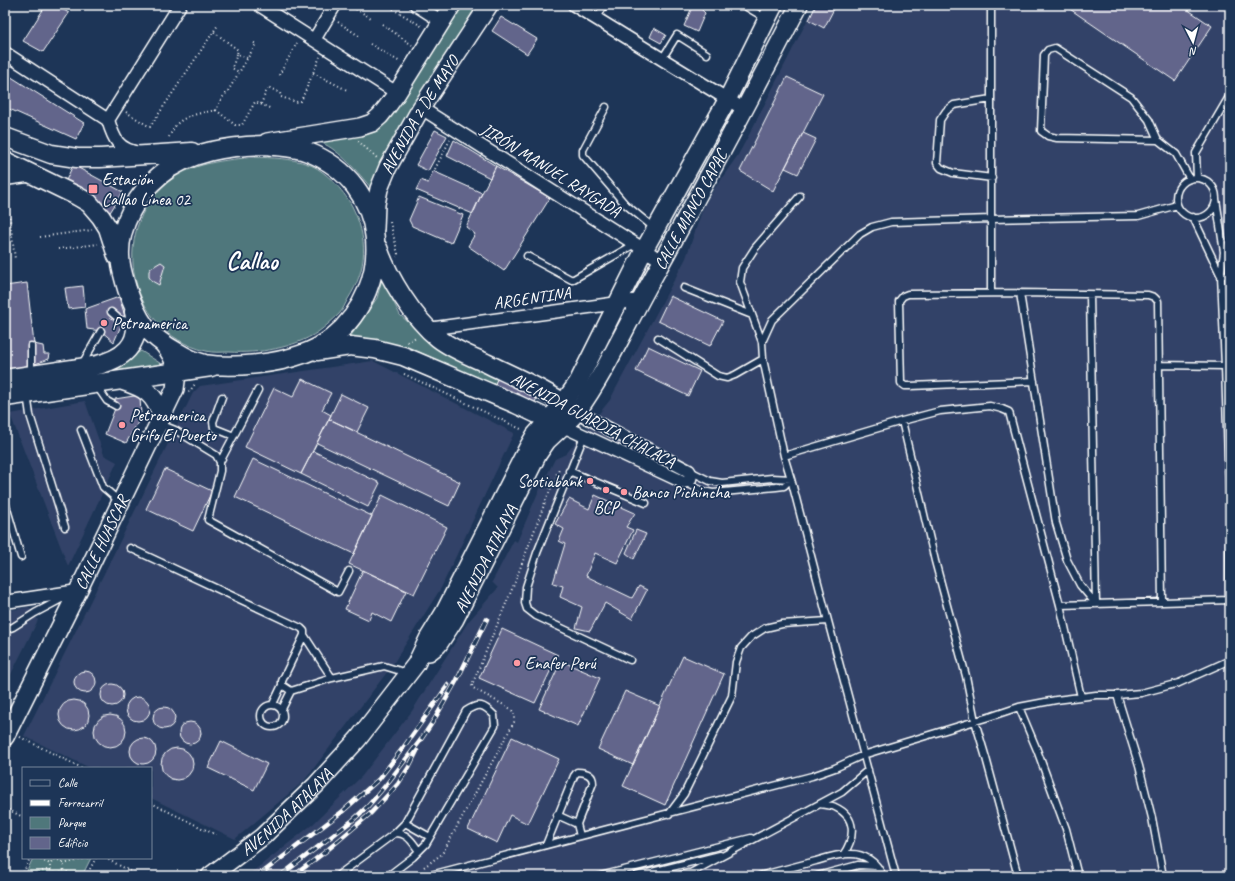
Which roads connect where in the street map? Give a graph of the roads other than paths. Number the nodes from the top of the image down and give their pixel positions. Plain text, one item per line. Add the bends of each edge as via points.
1 (180, 5) edge
2 (259, 5) edge
3 (335, 5) edge
4 (416, 5) edge
5 (452, 5) edge
6 (489, 5) edge
7 (574, 5) edge
8 (604, 5) edge
9 (743, 5) edge
10 (798, 5) edge
11 (991, 5) edge
12 (770, 12) edge
13 (596, 19) junction
14 (438, 28) junction
15 (314, 40) junction
16 (5, 53) edge
17 (707, 54) dead end
18 (662, 60) junction
19 (398, 93) junction
20 (1230, 95) edge
21 (991, 99) junction
22 (727, 100) junction
23 (606, 107) dead end
24 (421, 108) junction
25 (745, 110) junction
26 (108, 120) junction
27 (5, 137) edge
28 (1158, 140) junction
29 (246, 146) junction
30 (222, 149) junction
31 (150, 155) junction
32 (5, 161) edge
33 (34, 175) junction
34 (992, 178) junction
35 (1193, 178) junction
36 (5, 183) edge
37 (800, 196) dead end
38 (1216, 199) junction
39 (1177, 205) junction
40 (992, 218) junction
41 (1193, 218) junction
42 (655, 230) junction
43 (375, 237) junction
44 (639, 247) junction
45 (527, 256) dead end
46 (662, 261) junction
47 (1221, 275) junction
48 (1230, 275) edge
49 (125, 286) junction
50 (684, 288) dead end
51 (991, 293) junction
52 (1020, 293) junction
53 (1090, 295) junction
54 (640, 300) junction
55 (618, 303) junction
56 (111, 312) dead end
57 (752, 315) junction
58 (136, 324) junction
59 (428, 329) junction
60 (101, 331) dead end
61 (658, 338) dead end
62 (762, 342) junction
63 (164, 345) junction
64 (31, 346) dead end
65 (303, 355) junction
66 (763, 359) junction
67 (1159, 365) junction
68 (221, 366) junction
69 (1225, 366) junction
70 (80, 368) junction
71 (177, 372) junction
72 (31, 375) junction
73 (5, 379) edge
74 (122, 380) junction
75 (1034, 381) junction
76 (95, 384) junction
77 (258, 390) dead end
78 (27, 394) junction
79 (5, 397) edge
80 (222, 397) dead end
81 (116, 406) dead end
82 (570, 407) junction
83 (160, 420) junction
84 (902, 421) junction
85 (556, 422) junction
86 (81, 430) dead end
87 (234, 436) junction
88 (584, 436) junction
89 (630, 440) junction
90 (623, 454) junction
91 (784, 456) junction
92 (220, 462) junction
93 (569, 471) junction
94 (689, 471) junction
95 (791, 479) junction
96 (683, 482) junction
97 (1229, 491) edge
98 (5, 502) edge
99 (120, 502) junction
100 (646, 503) dead end
101 (65, 527) dead end
102 (130, 548) dead end
103 (21, 557) dead end
104 (349, 570) dead end
105 (1230, 576) edge
106 (78, 591) junction
107 (1230, 600) edge
108 (5, 602) edge
109 (1162, 602) junction
110 (1096, 604) junction
111 (1060, 605) junction
112 (1230, 606) edge
113 (828, 621) junction
114 (5, 630) edge
115 (304, 635) junction
116 (630, 660) dead end
117 (1230, 660) edge
118 (412, 669) junction
119 (332, 678) junction
120 (282, 685) junction
121 (291, 691) junction
122 (1117, 695) junction
123 (1081, 697) junction
124 (273, 704) junction
125 (1019, 707) junction
126 (282, 709) junction
127 (975, 721) junction
128 (12, 737) edge
129 (863, 755) junction
130 (868, 770) junction
131 (820, 804) junction
132 (669, 814) junction
133 (557, 815) junction
134 (405, 823) junction
135 (577, 824) junction
136 (395, 833) junction
137 (761, 835) junction
138 (580, 836) junction
139 (430, 837) junction
140 (546, 845) junction
141 (419, 851) junction
142 (730, 852) junction
143 (843, 855) junction
144 (876, 866) junction
145 (694, 871) junction
146 (882, 874) edge
147 (435, 875) edge
148 (210, 876) edge
149 (337, 876) edge
150 (388, 876) edge
151 (427, 876) edge
152 (600, 876) edge
153 (636, 876) edge
154 (676, 876) edge
155 (686, 876) edge
156 (759, 876) edge
157 (817, 876) edge
158 (847, 876) edge
159 (896, 876) edge
160 (1018, 876) edge
161 (1078, 876) edge
162 (1163, 876) edge

1 - 26 street
2 - 15 street
3 - 15 street
4 - 14 street
5 - 14 main road, AVENIDA 2 DE MAYO
6 - 24 main road, AVENIDA 2 DE MAYO
7 - 13 street
8 - 13 lane
9 - 12 lane
10 - 25 main road, CALLE MANCO CAPAC
11 - 21 lane
12 - 22 main road, CALLE MANCO CAPAC
13 - 18 street
14 - 19 main road, AVENIDA 2 DE MAYO
15 - 19 street
16 - 26 street
17 - 18 lane via 677,35
18 - 22 street
19 - 29 main road, AVENIDA 2 DE MAYO via 372,123
20 - 35 lane via 1196,153
21 - 34 lane
21 - 34 lane via 954,106 946,111 940,120 937,162 941,168 953,173
22 - 25 street
22 - 42 main road, CALLE MANCO CAPAC
23 - 42 lane via 583,150 583,155 625,204
24 - 43 main road, AVENIDA 2 DE MAYO via 388,167 379,189
24 - 44 street, JIRÓN MANUEL RAYGADA
25 - 46 main road, CALLE MANCO CAPAC
26 - 31 street via 112,133 121,146 130,151
27 - 31 main road via 63,157
28 - 28 lane via 1149,120 1131,97 1055,48 1048,50 1044,55 1041,131 1057,138
28 - 35 lane via 1176,154
29 - 30 main road
29 - 43 main road via 290,148 306,152 334,166 364,201
30 - 31 main road
30 - 49 main road via 183,160 148,186 132,210 121,239 120,256
32 - 33 main road
33 - 36 street
33 - 49 main road via 89,203 101,217 110,234
34 - 40 lane
35 - 38 lane via 1209,182 1216,192
35 - 39 lane via 1180,186 1177,192
37 - 57 lane via 755,248 742,268 740,282
38 - 41 lane via 1211,211
38 - 47 lane via 1224,252
39 - 40 lane via 1138,216
39 - 41 lane via 1181,211
40 - 51 lane
40 - 62 lane via 891,222 872,227 860,234 772,320
41 - 47 lane
42 - 44 main road, CALLE MANCO CAPAC
43 - 59 main road, AVENIDA GUARDIA CHALACA via 389,274
43 - 65 main road via 373,275 361,304 344,327 331,339
44 - 45 lane via 572,280
44 - 46 street, JIRÓN MANUEL RAYGADA
44 - 55 main road, CALLE MANCO CAPAC
46 - 54 main road, CALLE MANCO CAPAC
47 - 48 lane
47 - 69 lane
49 - 58 main road
49 - 63 main road via 145,327
50 - 57 lane
51 - 52 lane
51 - 75 lane via 902,296 899,301 901,383 910,386
52 - 53 lane
52 - 75 lane
53 - 67 lane via 1148,295 1158,300
53 - 110 lane
54 - 55 street, ARGENTINA
54 - 82 main road, CALLE MANCO CAPAC via 599,380 590,393
55 - 59 street, ARGENTINA
55 - 82 main road, CALLE MANCO CAPAC via 578,382
56 - 58 lane via 119,319
57 - 62 lane
58 - 70 main road via 133,342 123,354 106,363
59 - 82 main road, AVENIDA GUARDIA CHALACA via 454,348 541,389
60 - 70 lane
61 - 66 lane via 718,376 727,378
62 - 66 lane
63 - 68 main road via 204,364
63 - 71 main road, CALLE HUASCAR via 171,353
64 - 72 lane
65 - 68 main road, AVENIDA GUARDIA CHALACA via 243,366
65 - 85 main road, AVENIDA GUARDIA CHALACA via 350,346 403,356
66 - 91 lane
67 - 69 lane
67 - 109 lane
68 - 71 main road
69 - 97 lane
70 - 72 main road
71 - 74 main road
71 - 83 main road, CALLE HUASCAR via 175,389
72 - 73 main road
74 - 76 main road
74 - 83 main road via 140,386 148,392 159,407
75 - 110 lane via 1056,523 1067,560 1080,585
76 - 78 main road
76 - 81 lane via 107,402
77 - 87 lane
78 - 79 main road
78 - 101 lane via 30,415
80 - 87 lane via 212,422 213,426
82 - 85 main road, AVENIDA ATALAYA
82 - 89 street, AVENIDA GUARDIA CHALACA
83 - 92 lane via 216,455
83 - 99 main road, CALLE HUASCAR
84 - 91 lane
84 - 111 lane via 940,411 990,406 1009,412
84 - 127 lane
85 - 88 street, AVENIDA GUARDIA CHALACA
85 - 118 main road, AVENIDA ATALAYA via 455,619 438,645
85 - 118 main road, AVENIDA ATALAYA via 535,435 444,613
86 - 99 lane via 103,487
87 - 92 lane
88 - 90 street, AVENIDA GUARDIA CHALACA
88 - 93 lane
89 - 90 street
89 - 94 street, AVENIDA GUARDIA CHALACA
90 - 96 street, AVENIDA GUARDIA CHALACA
91 - 95 lane
92 - 104 lane via 208,520 338,592
93 - 100 lane
93 - 116 lane via 537,553 526,587 525,603 536,616
94 - 95 lane via 710,481 722,482
94 - 96 street, AVENIDA GUARDIA CHALACA via 690,479
95 - 96 lane via 784,486 713,493
95 - 113 lane
97 - 105 lane
98 - 103 lane
99 - 106 main road, CALLE HUASCAR
102 - 115 lane via 301,628
105 - 107 lane
106 - 108 street
106 - 114 lane
106 - 128 main road, CALLE HUASCAR
107 - 109 lane
107 - 112 lane
109 - 110 lane
110 - 111 lane
111 - 123 lane
113 - 129 lane
113 - 132 lane via 782,624 765,628 751,637 741,648 736,662 732,696 684,794
115 - 119 lane
115 - 120 lane
117 - 122 lane via 1179,683 1141,693
118 - 119 lane via 384,666
118 - 148 main road, AVENIDA ATALAYA via 358,739 316,785 262,837
119 - 121 lane
120 - 121 lane
120 - 124 lane
121 - 126 lane
122 - 123 lane
122 - 162 lane via 1143,781
123 - 125 lane
124 - 126 lane
124 - 126 lane via 261,712 262,723 266,726 272,728 281,724 284,714
125 - 127 lane
125 - 161 lane via 1066,829
127 - 129 lane
127 - 160 lane
129 - 130 lane
129 - 132 lane via 812,776
130 - 131 lane via 842,792
130 - 159 lane
131 - 137 lane
131 - 143 lane via 835,807 850,820 853,833 850,846
132 - 138 lane
133 - 135 lane
133 - 135 lane via 577,772 591,775 593,783
133 - 140 lane
134 - 136 lane
134 - 139 lane
134 - 139 lane via 466,711 474,706 486,707 494,715 495,726
135 - 138 lane
136 - 141 lane via 407,836
136 - 149 lane
137 - 142 lane
137 - 152 lane
138 - 140 lane
139 - 141 lane
140 - 147 lane
141 - 150 lane
142 - 145 lane
142 - 153 lane
143 - 144 lane via 862,855
143 - 156 lane
144 - 146 lane
144 - 157 lane via 858,865
145 - 154 lane
145 - 155 lane
146 - 158 lane via 860,873
147 - 151 lane

